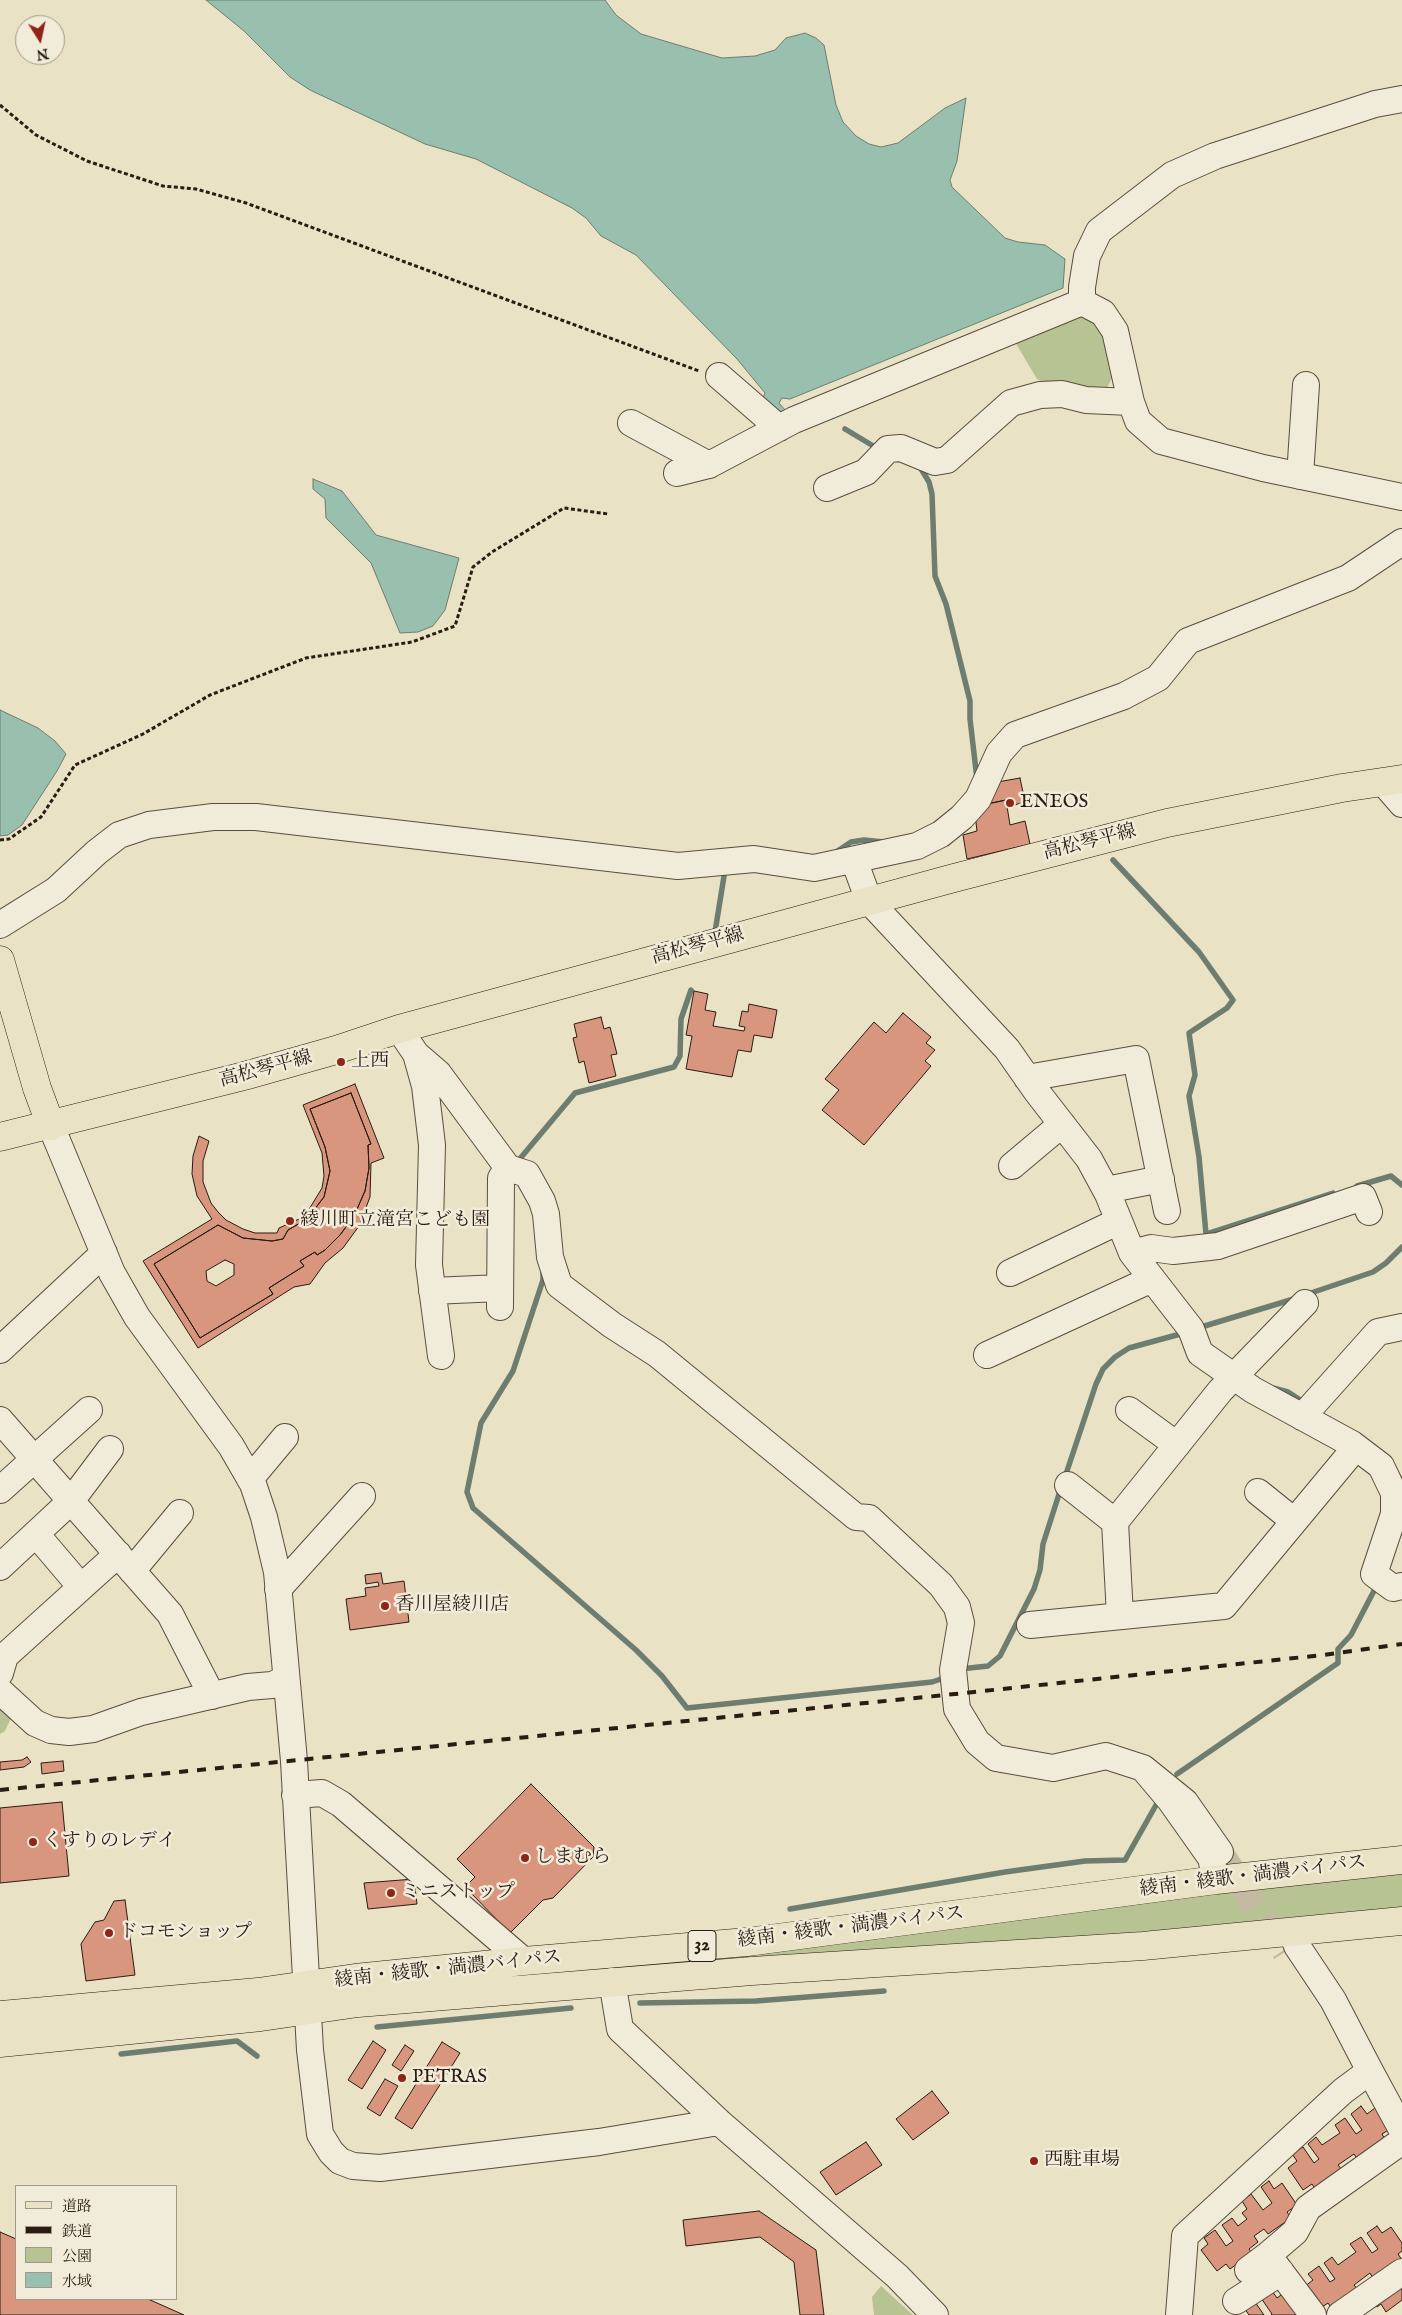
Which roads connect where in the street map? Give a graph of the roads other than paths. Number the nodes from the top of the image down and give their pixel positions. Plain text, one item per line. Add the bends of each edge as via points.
1 (1402, 99) edge
2 (1082, 302) junction
3 (719, 376) road end
4 (1306, 384) dead end
5 (1131, 402) junction
6 (630, 423) dead end
7 (779, 428) junction
8 (709, 465) junction
9 (677, 473) dead end
10 (1300, 476) junction
11 (827, 488) dead end
12 (1402, 497) edge
13 (1402, 542) edge
14 (1393, 780) edge
15 (1402, 804) edge
16 (854, 860) junction
17 (869, 901) junction
18 (0, 925) edge
19 (0, 960) edge
20 (399, 1029) junction
21 (416, 1054) junction
22 (1027, 1078) junction
23 (1062, 1124) junction
24 (51, 1126) junction
25 (0, 1137) edge
26 (1012, 1166) dead end
27 (508, 1168) junction
28 (1161, 1179) junction
29 (1106, 1190) junction
30 (1168, 1211) dead end
31 (1369, 1212) dead end
32 (1119, 1222) junction
33 (104, 1253) junction
34 (1132, 1253) junction
35 (1010, 1273) dead end
36 (1152, 1279) junction
37 (432, 1291) junction
38 (1305, 1303) dead end
39 (1402, 1328) edge
40 (0, 1350) edge
41 (988, 1355) dead end
42 (441, 1356) dead end
43 (1237, 1373) junction
44 (89, 1410) dead end
45 (1129, 1410) dead end
46 (1308, 1411) junction
47 (0, 1420) edge
48 (285, 1437) dead end
49 (1177, 1445) junction
50 (1356, 1447) junction
51 (110, 1449) dead end
52 (35, 1460) junction
53 (250, 1479) junction
54 (1068, 1485) dead end
55 (0, 1490) edge
56 (1258, 1492) dead end
57 (1399, 1492) edge
58 (362, 1496) dead end
59 (72, 1502) junction
60 (180, 1513) dead end
61 (1115, 1522) junction
62 (1294, 1522) junction
63 (36, 1534) junction
64 (125, 1562) junction
65 (0, 1567) edge
66 (1388, 1582) edge
67 (81, 1587) junction
68 (278, 1589) junction
69 (1120, 1616) junction
70 (1030, 1625) dead end
71 (0, 1673) edge
72 (286, 1679) junction
73 (0, 1691) edge
74 (212, 1696) junction
75 (1143, 1768) junction
76 (295, 1795) junction
77 (1220, 1852) tunnel mouth
78 (1402, 1860) edge
79 (1216, 1880) junction
80 (1402, 1921) edge
81 (1288, 1942) junction
82 (524, 1962) junction
83 (612, 1981) junction
84 (306, 1998) junction
85 (0, 2015) edge
86 (0, 2043) edge
87 (1370, 2071) junction
88 (719, 2122) junction
89 (1402, 2130) edge
90 (1402, 2141) edge
91 (1266, 2266) junction
92 (1402, 2272) edge
93 (1236, 2301) dead end
94 (935, 2315) edge
95 (1179, 2315) edge
96 (1312, 2315) edge
97 (1340, 2315) edge

1 - 2 street via 1376,104 1215,156 1172,175 1099,231 1087,256
2 - 5 street via 1103,313 1115,331
2 - 7 street
3 - 7 street
4 - 10 street
5 - 10 street via 1138,421 1162,441
5 - 11 street via 1086,400 1062,394 1011,402 947,460 935,462 902,448 888,449 866,472
6 - 8 street
7 - 8 street
8 - 9 street
10 - 12 street
13 - 16 street via 1348,578 1188,642 1158,678 1124,696 1015,735 999,753 978,799 941,834 917,846
14 - 15 street
14 - 17 main road, 高松琴平線 via 1167,823
16 - 17 street
16 - 18 street via 814,868 754,859 678,866 256,817 213,817 149,825 119,835 56,890
17 - 20 main road, 高松琴平線
17 - 22 street via 1007,1049
19 - 24 main road
20 - 21 street
20 - 24 main road, 高松琴平線 via 244,1076
21 - 27 street via 438,1073
21 - 37 street via 426,1086 432,1145 429,1265
22 - 23 street
22 - 28 street via 1136,1059
23 - 26 street
23 - 29 street via 1089,1158
24 - 25 main road, 高松琴平線
24 - 33 street
27 - 37 street via 501,1178 500,1297
27 - 75 street via 527,1174 542,1201 550,1257 559,1285 657,1354 856,1517 869,1518 941,1585 957,1607 961,1623 953,1671 957,1709 977,1742 996,1758 1053,1768 1106,1756
28 - 29 street
28 - 30 street
29 - 32 street
31 - 34 street via 1363,1197 1218,1246 1173,1251 1151,1248
32 - 34 street
32 - 35 street
33 - 40 street
33 - 53 street via 137,1317 231,1446
34 - 36 street
36 - 41 street
36 - 43 street via 1192,1331 1200,1353
37 - 42 street
38 - 43 street
39 - 46 street via 1378,1332
43 - 46 street
43 - 49 street
44 - 52 street
45 - 49 street
46 - 50 street
47 - 52 street
48 - 53 street
49 - 61 street
50 - 57 street via 1381,1466
50 - 62 street
51 - 59 street
52 - 55 street
52 - 59 street
53 - 68 street via 264,1518
54 - 61 street
56 - 62 street
57 - 66 street via 1374,1574
58 - 68 street
59 - 63 street
59 - 64 street
60 - 64 street
61 - 69 street
62 - 69 street via 1224,1606
63 - 65 street
63 - 67 street
64 - 67 street
64 - 74 street via 170,1614
67 - 71 street via 5,1656
68 - 72 street
69 - 70 street
72 - 74 street via 272,1685
72 - 76 street
73 - 74 street via 35,1722 51,1730 68,1732 93,1729 141,1712
75 - 77 street via 1184,1802
75 - 79 street via 1211,1858
76 - 82 street via 322,1793 341,1804
76 - 84 street
78 - 79 main road, 綾南・綾歌・満濃バイパス / 32
79 - 82 main road, 綾南・綾歌・満濃バイパス / 32 via 748,1942
80 - 81 main road, 綾南・綾歌・満濃バイパス / 32
81 - 83 main road, 綾南・綾歌・満濃バイパス / 32 via 1143,1946
81 - 87 street via 1297,1946 1333,2000
82 - 84 main road, 綾南・綾歌・満濃バイパス / 32
83 - 84 main road, 綾南・綾歌・満濃バイパス / 32 via 358,2003
83 - 88 street via 620,2029
84 - 85 main road, 綾南・綾歌・満濃バイパス / 32 via 248,1992
84 - 86 main road, 綾南・綾歌・満濃バイパス / 32 via 261,2017
84 - 88 street via 320,2134 340,2161 353,2166 380,2168 475,2158
87 - 89 street
87 - 95 street via 1322,2110 1185,2236
88 - 94 street via 897,2276
90 - 91 street via 1308,2208 1295,2232
91 - 93 street
91 - 96 street
92 - 97 street

